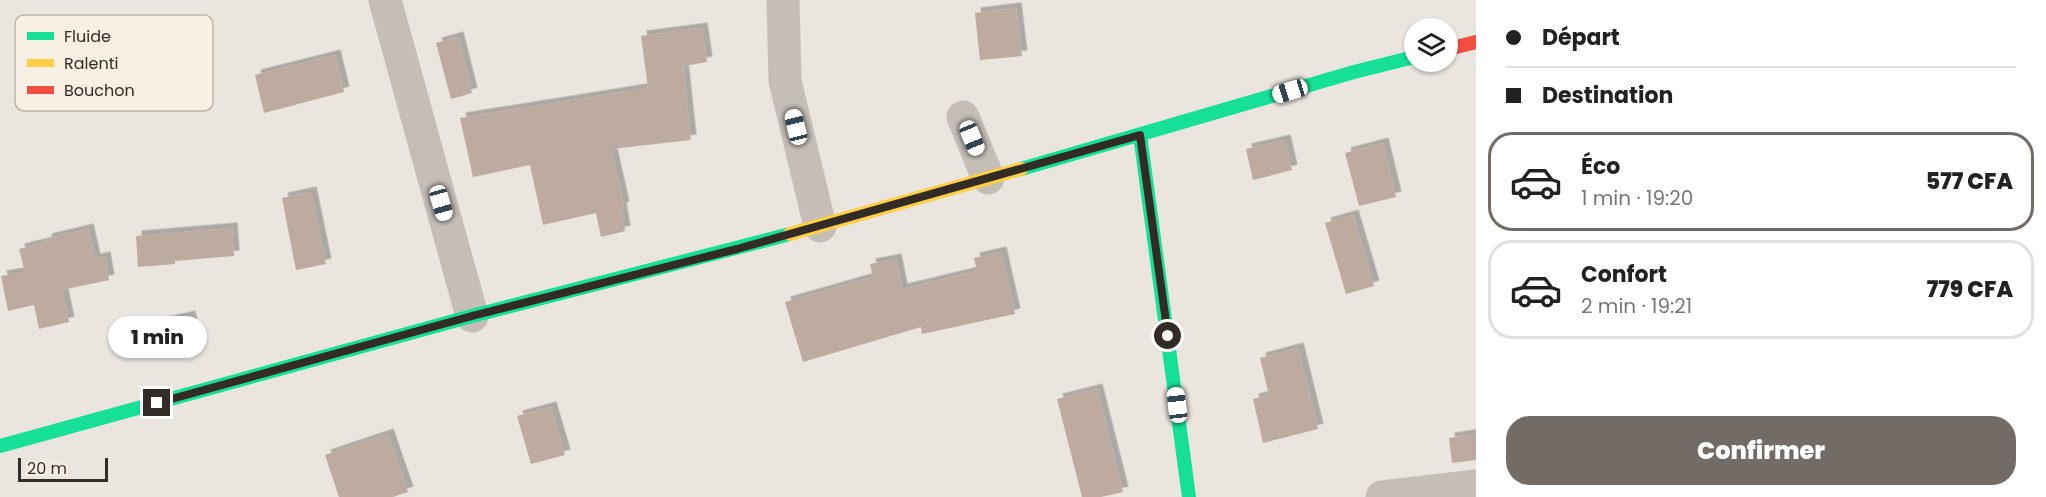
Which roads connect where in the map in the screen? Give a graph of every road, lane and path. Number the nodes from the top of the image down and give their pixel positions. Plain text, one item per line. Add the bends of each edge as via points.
1 (385, 0) edge
2 (783, 0) edge
3 (1476, 42) edge
4 (1458, 46) edge
5 (1404, 60) edge
6 (963, 117) dead end
7 (1140, 135) junction
8 (988, 178) junction
9 (820, 226) junction
10 (472, 316) junction
11 (0, 446) edge
12 (1476, 486) edge
13 (1189, 497) edge
14 (1382, 497) edge

1 - 10 street
2 - 9 street via 785,81
3 - 4 main road
5 - 7 main road
6 - 8 street
7 - 8 main road
7 - 13 main road
8 - 9 main road
9 - 10 main road
10 - 11 main road
12 - 14 street

